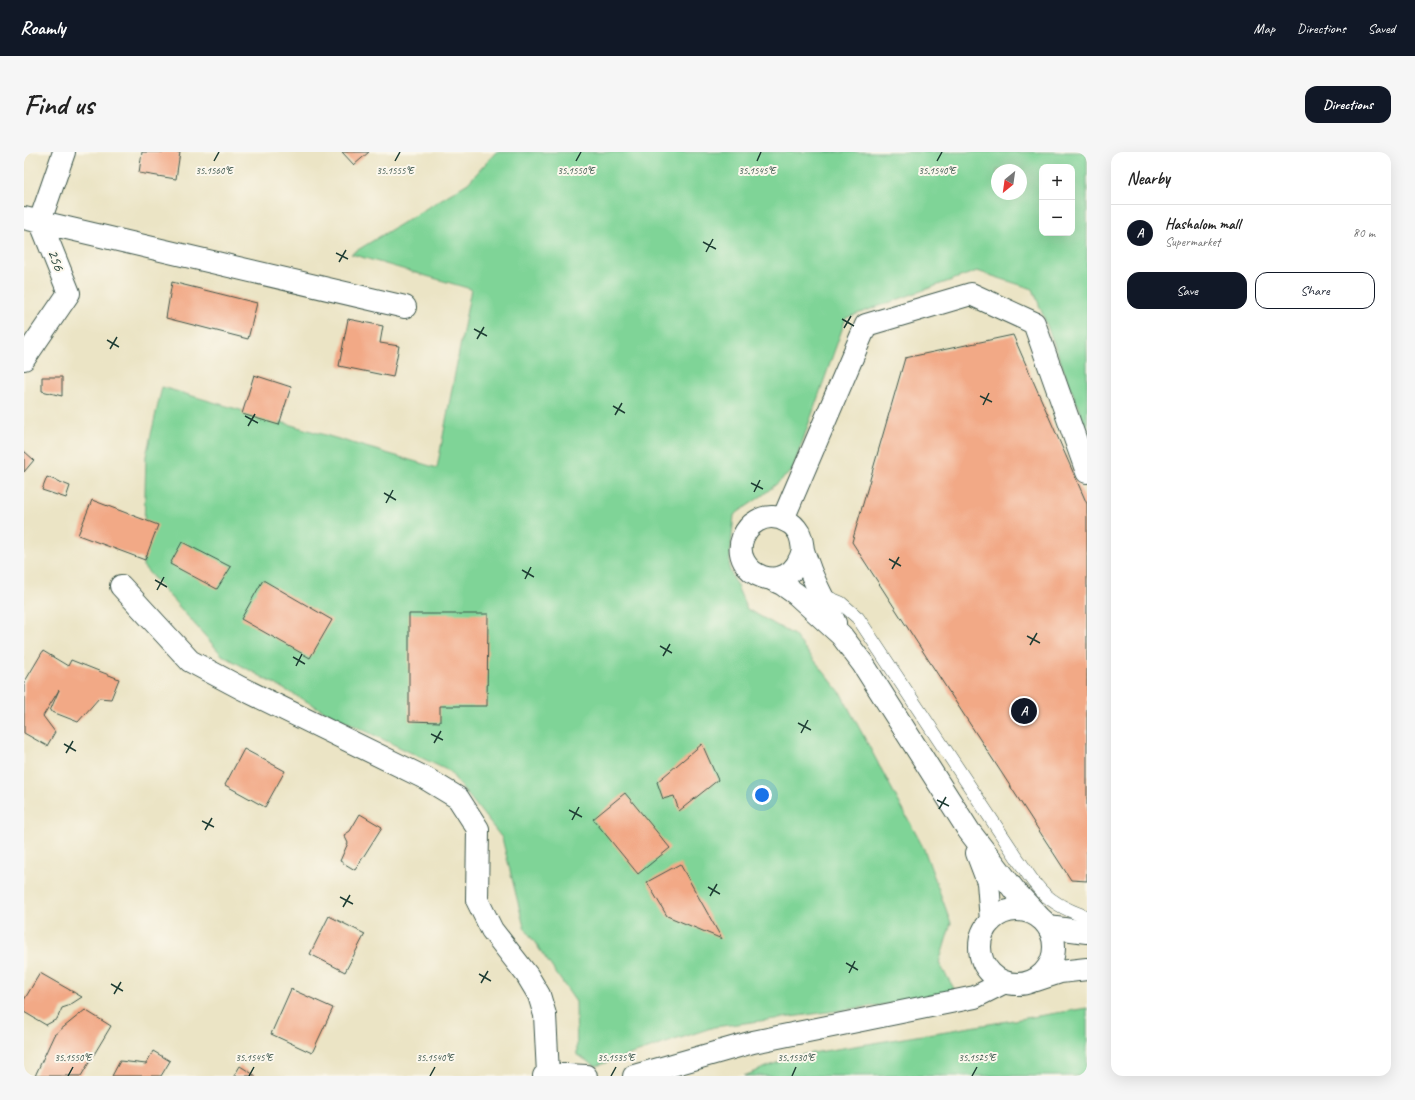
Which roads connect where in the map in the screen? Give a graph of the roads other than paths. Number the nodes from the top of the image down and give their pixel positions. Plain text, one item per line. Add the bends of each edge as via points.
1 (64, 152) edge
2 (32, 220) edge
3 (405, 307) dead end
4 (24, 359) edge
5 (1087, 472) edge
6 (783, 519) junction
7 (803, 550) junction
8 (771, 579) junction
9 (121, 586) dead end
10 (822, 595) junction
11 (841, 635) junction
12 (969, 831) junction
13 (1018, 861) junction
14 (1021, 898) junction
15 (1087, 917) edge
16 (991, 922) junction
17 (1044, 922) junction
18 (1087, 932) edge
19 (1087, 969) edge
20 (1036, 980) junction
21 (1005, 982) junction
22 (546, 1075) edge
23 (586, 1076) edge
24 (634, 1076) edge

1 - 2 street
2 - 3 street
2 - 4 street, 256 via 69,293
5 - 6 street via 1034,323 970,294 866,325
6 - 7 street via 798,531
6 - 8 street via 762,518 746,531 742,541 741,552 750,570
7 - 8 street via 796,568 780,578
7 - 10 street
8 - 11 street via 796,594
9 - 22 street via 190,661 425,778 458,798 478,829 477,900 492,930 527,975 541,1001 545,1015
10 - 11 street
10 - 13 lane via 841,603 858,618
11 - 12 street via 863,664
12 - 14 street
12 - 16 street via 988,882
13 - 14 lane
13 - 15 lane via 1038,888 1052,900
14 - 17 street
16 - 17 street via 1001,914 1015,911 1029,912
16 - 21 street via 982,938 982,956 986,967 994,976
17 - 18 street
17 - 20 street via 1052,936 1053,955 1050,965
19 - 20 street via 1060,972
20 - 21 street via 1016,984
21 - 24 street via 975,997 753,1042
22 - 23 street

